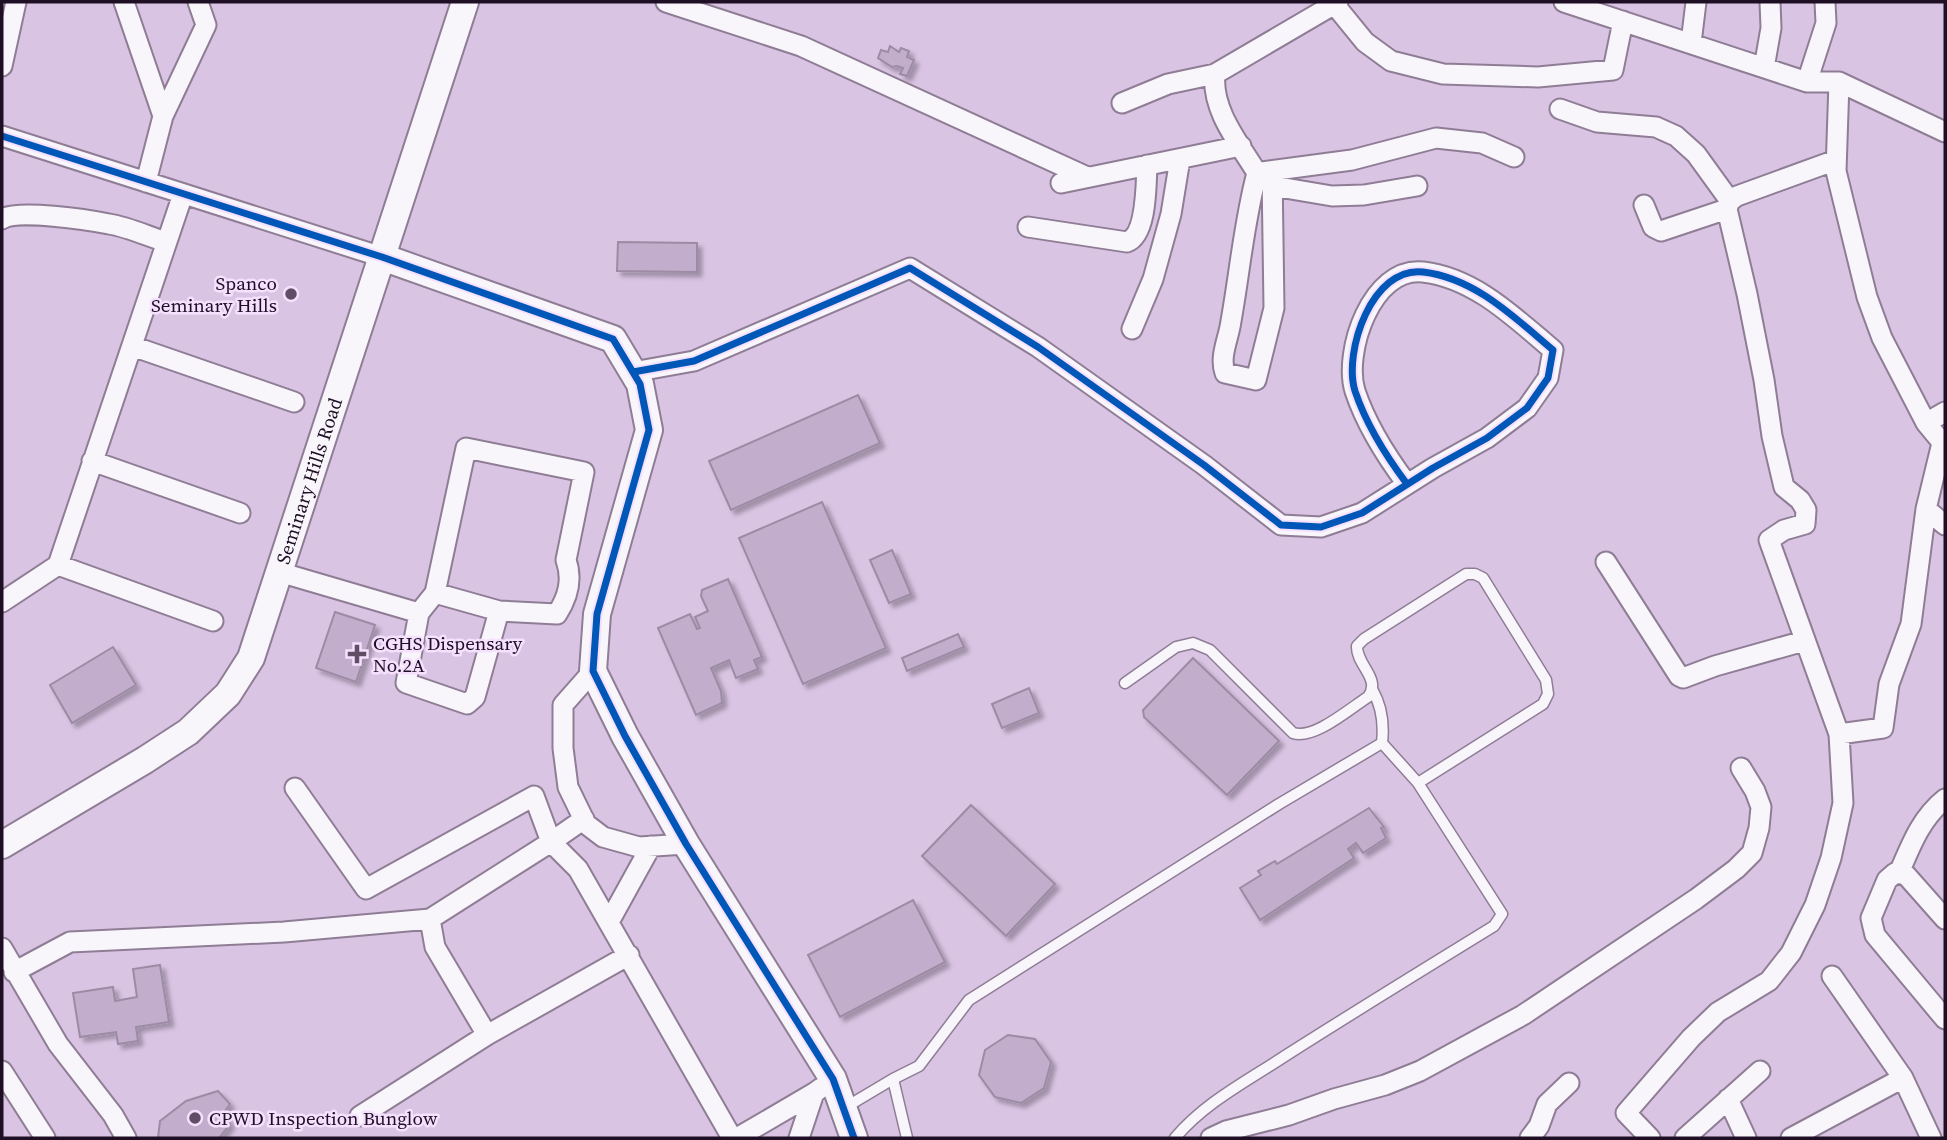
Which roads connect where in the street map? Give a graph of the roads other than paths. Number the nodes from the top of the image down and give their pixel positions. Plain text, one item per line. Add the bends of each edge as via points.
1 (16, 2) edge
2 (124, 2) edge
3 (198, 2) edge
4 (465, 2) edge
5 (666, 2) edge
6 (1564, 2) edge
7 (1696, 2) edge
8 (1770, 2) edge
9 (1825, 2) edge
10 (1336, 3) edge
11 (1623, 21) junction
12 (5, 37) edge
13 (1691, 43) junction
14 (2, 66) edge
15 (1764, 68) junction
16 (1215, 74) junction
17 (1807, 82) junction
18 (1839, 82) junction
19 (1122, 103) dead end
20 (1560, 109) dead end
21 (163, 116) junction
22 (1945, 132) edge
23 (2, 136) edge
24 (1241, 146) junction
25 (1514, 157) dead end
26 (1180, 159) junction
27 (1836, 160) junction
28 (1147, 165) junction
29 (1087, 177) junction
30 (1267, 177) junction
31 (146, 182) junction
32 (1061, 183) dead end
33 (1417, 186) dead end
34 (183, 194) junction
35 (1644, 205) dead end
36 (1729, 205) junction
37 (2, 219) edge
38 (1028, 227) dead end
39 (166, 242) junction
40 (382, 257) junction
41 (1132, 329) dead end
42 (132, 346) junction
43 (632, 372) junction
44 (294, 402) dead end
45 (1945, 412) edge
46 (1926, 423) junction
47 (1944, 445) edge
48 (92, 461) junction
49 (1407, 484) junction
50 (1926, 509) junction
51 (240, 513) dead end
52 (1945, 525) edge
53 (1606, 562) dead end
54 (58, 565) junction
55 (279, 572) junction
56 (435, 593) junction
57 (2, 602) edge
58 (499, 611) junction
59 (419, 613) junction
60 (213, 621) dead end
61 (1804, 641) junction
62 (593, 671) junction
63 (1125, 683) dead end
64 (1373, 691) junction
65 (1839, 734) junction
66 (1382, 743) junction
67 (1741, 768) dead end
68 (1418, 783) junction
69 (295, 788) dead end
70 (1945, 799) edge
71 (584, 819) junction
72 (551, 842) junction
73 (686, 844) junction
74 (2, 845) edge
75 (651, 846) junction
76 (1899, 873) junction
77 (430, 919) junction
78 (1945, 919) edge
79 (609, 922) junction
80 (2, 948) edge
81 (629, 955) junction
82 (14, 972) junction
83 (1832, 976) dead end
84 (1945, 1019) edge
85 (487, 1035) junction
86 (1760, 1070) dead end
87 (2, 1071) edge
88 (1903, 1078) junction
89 (893, 1079) junction
90 (1569, 1083) dead end
91 (824, 1086) junction
92 (1728, 1099) junction
93 (842, 1110) junction
94 (360, 1116) dead end
95 (46, 1138) edge
96 (126, 1138) edge
97 (735, 1138) edge
98 (799, 1138) edge
99 (854, 1138) edge
100 (907, 1138) edge
101 (1175, 1138) edge
102 (1211, 1138) edge
103 (1530, 1138) edge
104 (1650, 1138) edge
105 (1685, 1138) edge
106 (1746, 1138) edge
107 (1791, 1138) edge
108 (1931, 1138) edge

1 - 12 street
2 - 21 street
3 - 21 street via 206,25
4 - 40 street, Seminary Hills Road
5 - 29 street via 801,46
6 - 11 street
7 - 13 street
8 - 15 street via 1772,28
9 - 17 street via 1826,23
10 - 11 street via 1366,42 1391,61 1443,74 1538,77 1613,70
10 - 16 street
11 - 13 street
12 - 14 street
13 - 15 street
15 - 17 street
16 - 19 street via 1168,84
16 - 24 street via 1219,108
17 - 18 street
18 - 22 street
18 - 27 street
20 - 36 street via 1597,122 1656,127 1676,136 1696,154
21 - 31 street
23 - 31 street
24 - 26 street
24 - 30 street
25 - 30 street via 1482,143 1436,138
26 - 28 street
26 - 41 street via 1153,279
27 - 36 street via 1737,196
27 - 46 street via 1867,297 1882,338
28 - 29 street
28 - 38 street via 1146,195 1134,240
29 - 32 street
30 - 30 street via 1247,209 1222,364 1225,373 1256,380 1274,308
30 - 33 street via 1332,196
31 - 34 street
34 - 39 street
34 - 40 street
35 - 36 street via 1653,227 1661,231
36 - 61 street via 1784,487 1806,510 1805,524 1769,540
37 - 39 street via 8,215 50,216 111,224
39 - 42 street
40 - 43 street via 613,339
40 - 55 street, Seminary Hills Road
42 - 44 street
42 - 48 street
43 - 49 street via 694,361 910,268 1038,347 1281,525 1321,527 1362,513
43 - 62 street via 640,384 649,430 597,614
45 - 46 street
46 - 47 street
47 - 50 street
48 - 51 street
48 - 54 street
49 - 49 street via 1375,434 1355,389 1354,350 1363,319 1380,290 1398,275 1421,271 1462,282 1503,308 1553,351 1548,379 1527,408 1487,438
50 - 52 street
50 - 65 street via 1911,624 1889,684 1883,727
53 - 61 street via 1679,677
54 - 57 street
54 - 60 street
55 - 59 street
55 - 74 street, Seminary Hills Road via 251,658 228,694 188,732
56 - 58 street
56 - 58 street via 466,448 584,472 566,560 569,591 563,605 557,614
56 - 59 street
58 - 59 street via 475,697 467,704 406,684
61 - 65 street
62 - 71 street via 563,705 568,788
62 - 73 street
63 - 64 lane via 1176,647 1193,643 1210,650 1285,726 1300,735 1312,733
64 - 66 lane via 1382,717
64 - 68 lane via 1357,646 1466,574 1483,578 1546,680 1548,694 1543,704
65 - 104 street via 1843,803 1815,905 1791,953 1769,981 1718,1012 1626,1113
66 - 68 lane
66 - 89 lane via 969,1000 919,1066
67 - 102 street via 1761,807 1752,853 1696,900 1523,1014 1420,1071
68 - 101 lane via 1502,914 1494,926 1231,1091 1191,1119
69 - 72 street via 366,889 534,796
70 - 76 street via 1914,836
71 - 72 street
71 - 75 street via 603,837
72 - 77 street
72 - 79 street via 578,869
73 - 75 street
73 - 91 street
75 - 79 street
76 - 78 street via 1906,875
76 - 84 street via 1887,880 1871,918 1872,927
77 - 82 street via 284,932 70,942
77 - 85 street via 435,947
79 - 81 street
80 - 82 street
81 - 85 street
81 - 97 street
82 - 96 street via 58,1044
83 - 88 street
85 - 94 street
86 - 92 street
87 - 95 street
88 - 107 street
88 - 108 street
89 - 93 lane
89 - 100 lane
90 - 103 street via 1547,1104
91 - 93 street
91 - 97 street
91 - 98 street
92 - 105 street
92 - 106 street
93 - 99 street

